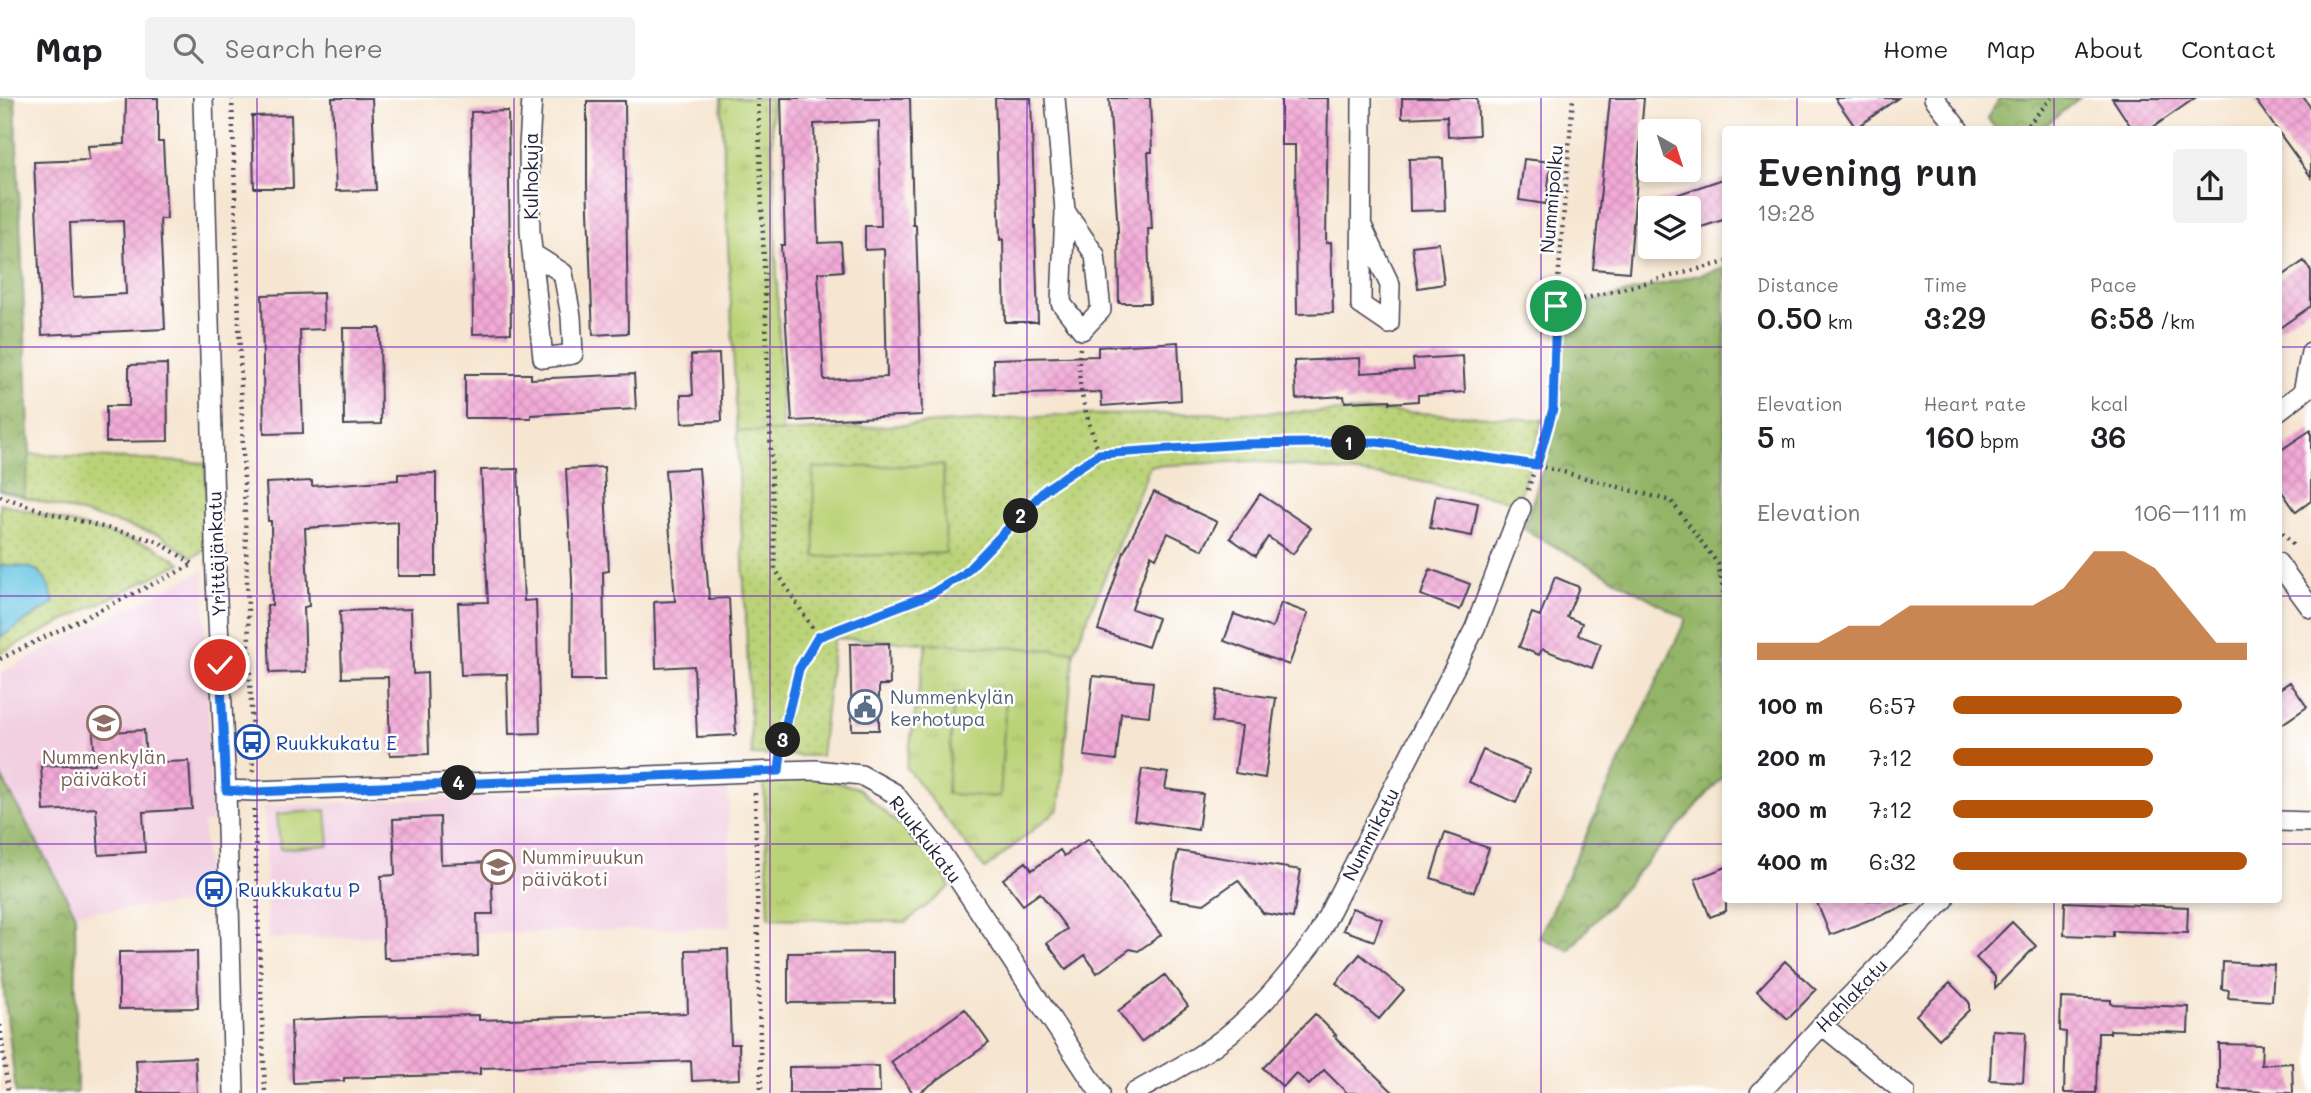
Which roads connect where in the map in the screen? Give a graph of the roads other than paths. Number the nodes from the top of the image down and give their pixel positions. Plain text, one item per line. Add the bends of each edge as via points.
1 (203, 98) edge
2 (532, 98) edge
3 (1055, 98) edge
4 (1362, 98) edge
5 (1934, 98) edge
6 (1956, 126) edge
7 (1065, 211) junction
8 (1363, 228) dead end
9 (533, 254) junction
10 (2311, 352) edge
11 (2307, 389) edge
12 (2282, 408) edge
13 (1521, 508) road end
14 (2282, 568) edge
15 (2311, 608) edge
16 (226, 790) junction
17 (2282, 821) edge
18 (2311, 822) edge
19 (1941, 903) edge
20 (1822, 1025) junction
21 (234, 1093) edge
22 (1100, 1093) edge
23 (1134, 1093) edge
24 (1760, 1093) edge
25 (1905, 1093) edge

1 - 16 street, Yrittäjänkatu
2 - 9 street, Kulhokuja
3 - 7 street
4 - 8 street
5 - 6 street
7 - 7 street via 1061,303 1082,330 1101,310 1094,256
9 - 9 street, Kulhokuja via 543,358 573,354 563,273
10 - 11 street
11 - 12 street
13 - 23 street, Nummikatu via 1475,628 1317,937 1289,976 1254,1012 1202,1054
14 - 15 street
16 - 21 street, Yrittäjänkatu
16 - 22 street, Ruukkukatu via 816,770 860,775 894,793 937,847
17 - 18 street
19 - 20 street, Hahlakatu
20 - 24 street, Hahlakatu
20 - 25 street

